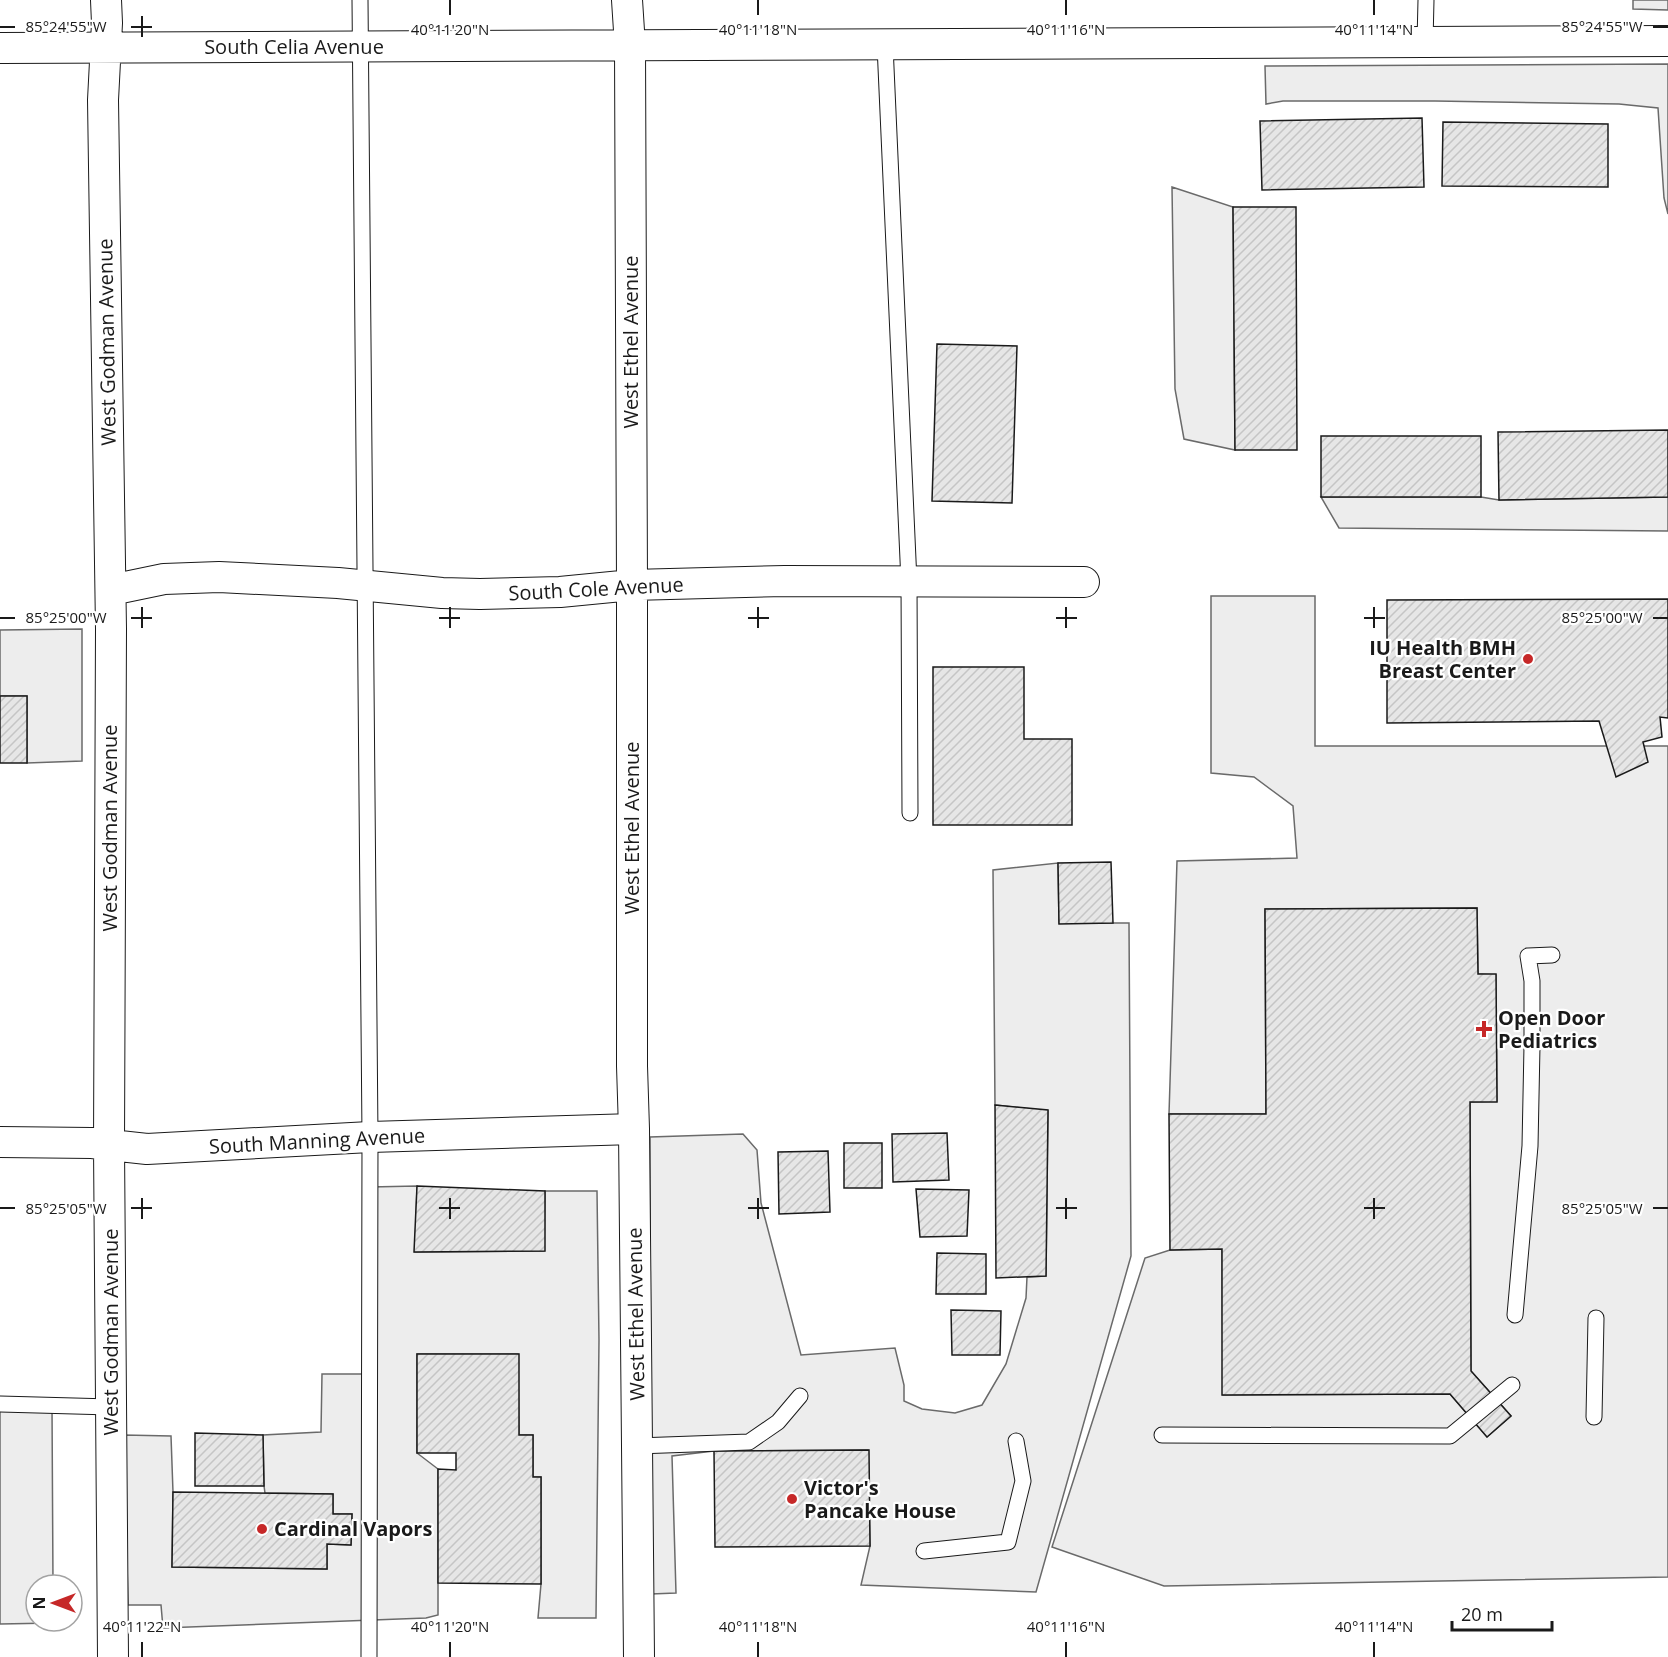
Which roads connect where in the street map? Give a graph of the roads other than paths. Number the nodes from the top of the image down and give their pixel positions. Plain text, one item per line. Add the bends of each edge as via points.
1 (106, 0) edge
2 (360, 0) edge
3 (627, 0) edge
4 (1426, 0) edge
5 (1668, 41) edge
6 (1425, 42) junction
7 (885, 45) junction
8 (630, 46) junction
9 (361, 47) junction
10 (0, 48) edge
11 (105, 48) junction
12 (909, 582) junction
13 (1084, 582) dead end
14 (632, 585) junction
15 (365, 586) junction
16 (111, 590) junction
17 (910, 813) dead end
18 (1552, 955) dead end
19 (634, 1129) junction
20 (370, 1137) junction
21 (0, 1142) edge
22 (110, 1146) junction
23 (1515, 1315) dead end
24 (1596, 1318) dead end
25 (1512, 1385) dead end
26 (800, 1396) dead end
27 (0, 1404) edge
28 (111, 1407) junction
29 (1594, 1417) dead end
30 (1162, 1435) dead end
31 (1016, 1441) dead end
32 (637, 1446) junction
33 (924, 1551) dead end
34 (113, 1657) edge
35 (369, 1657) edge
36 (639, 1657) edge

1 - 11 street, West Godman Avenue
2 - 9 lane
3 - 8 street, West Ethel Avenue
4 - 6 lane
5 - 6 street, South Celia Avenue
6 - 7 street, South Celia Avenue
7 - 8 street, South Celia Avenue
7 - 12 lane
8 - 9 street, South Celia Avenue
8 - 14 street, West Ethel Avenue
9 - 11 street, South Celia Avenue
9 - 15 lane
10 - 11 street, South Celia Avenue
11 - 16 street, West Godman Avenue
12 - 13 street, South Cole Avenue
12 - 14 street, South Cole Avenue
12 - 17 lane
14 - 15 street, South Cole Avenue via 480,594
14 - 19 street, West Ethel Avenue
15 - 16 street, South Cole Avenue via 219,577 164,579
15 - 20 lane
16 - 22 street, West Godman Avenue
18 - 23 lane via 1528,956 1532,992 1530,1146
19 - 20 street, South Manning Avenue
19 - 32 street, West Ethel Avenue
20 - 22 street, South Manning Avenue via 147,1149
20 - 35 lane
21 - 22 street, South Manning Avenue
22 - 28 street, West Godman Avenue
24 - 29 lane
25 - 30 lane via 1450,1436
26 - 32 lane via 778,1422 749,1442
27 - 28 lane
28 - 34 street, West Godman Avenue
31 - 33 lane via 1023,1481 1008,1542
32 - 36 street, West Ethel Avenue

